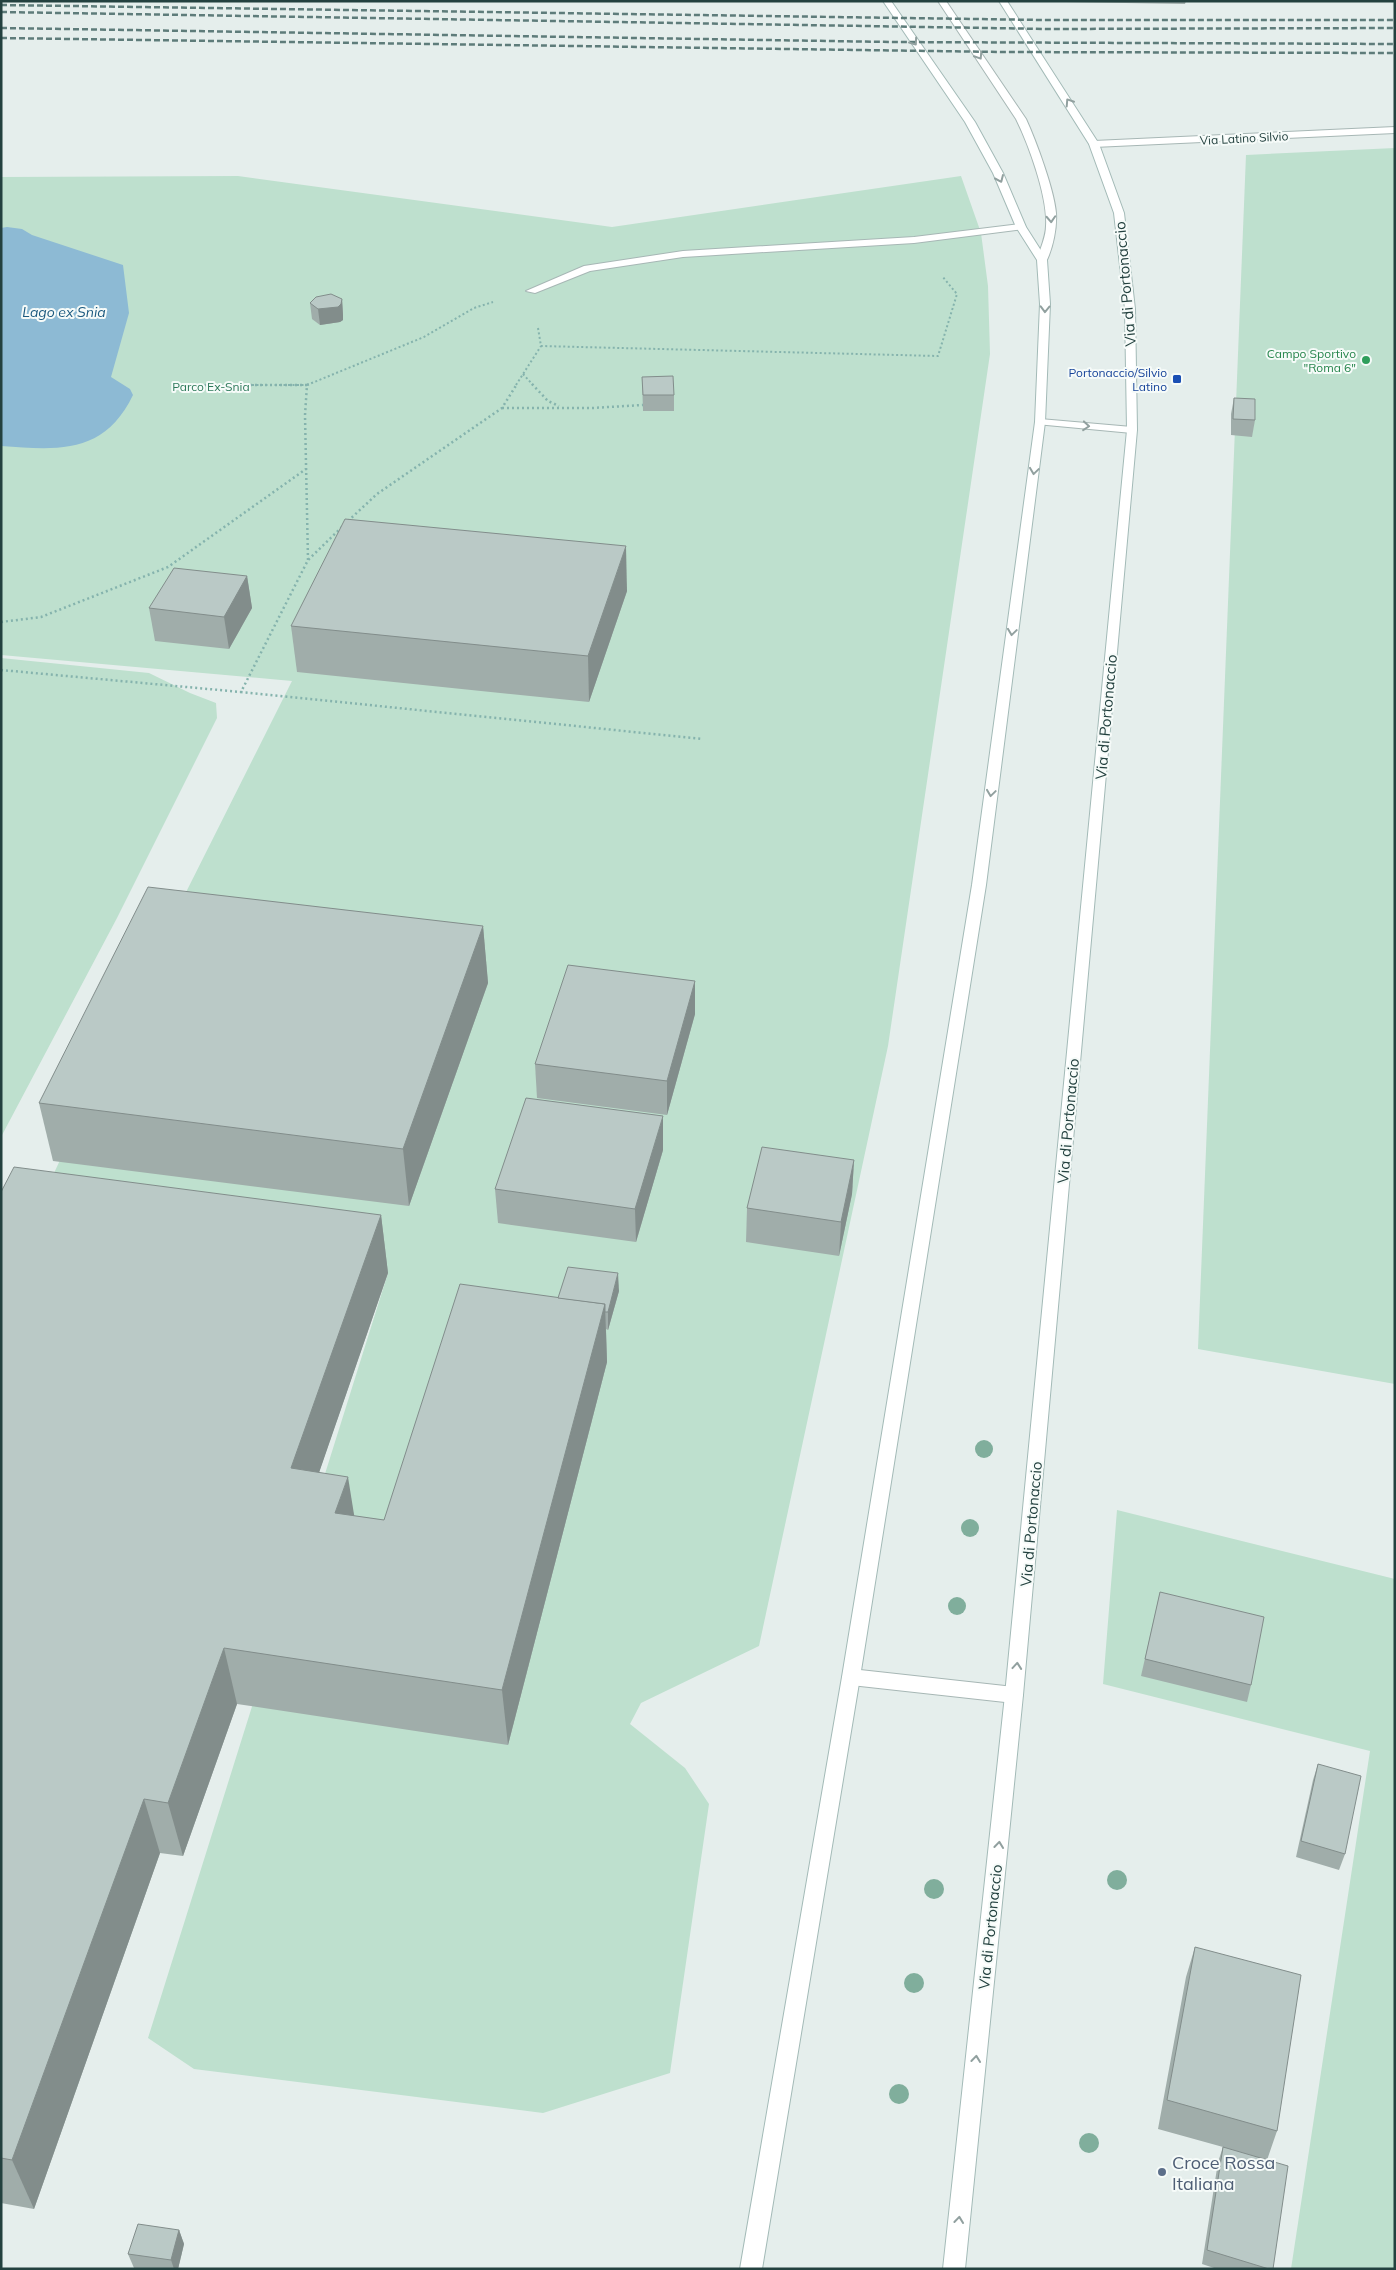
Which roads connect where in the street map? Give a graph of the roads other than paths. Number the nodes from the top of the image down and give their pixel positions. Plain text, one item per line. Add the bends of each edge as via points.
1 (887, 1) edge
2 (942, 1) edge
3 (1003, 1) edge
4 (1395, 130) edge
5 (1094, 144) junction
6 (1021, 227) junction
7 (1042, 260) junction
8 (531, 291) road end
9 (1040, 422) junction
10 (1132, 430) junction
11 (851, 1677) junction
12 (1014, 1695) junction
13 (751, 2269) edge
14 (954, 2269) edge

1 -> 6 main road via 970,122 998,173
2 -> 7 main road via 1021,119 1030,138 1052,221
5 -> 3 main road, Via di Portonaccio
4 - 5 main road, Via Latino Silvio
5 - 10 main road, Via di Portonaccio via 1120,213 1124,241 1130,309
6 - 7 main road
6 - 8 main road via 914,240 683,254 588,268
7 -> 9 main road via 1045,304
9 -> 10 main road
9 -> 11 main road via 979,885
12 -> 10 main road, Via di Portonaccio
11 - 12 main road
11 - 13 main road
14 -> 12 main road, Via di Portonaccio

